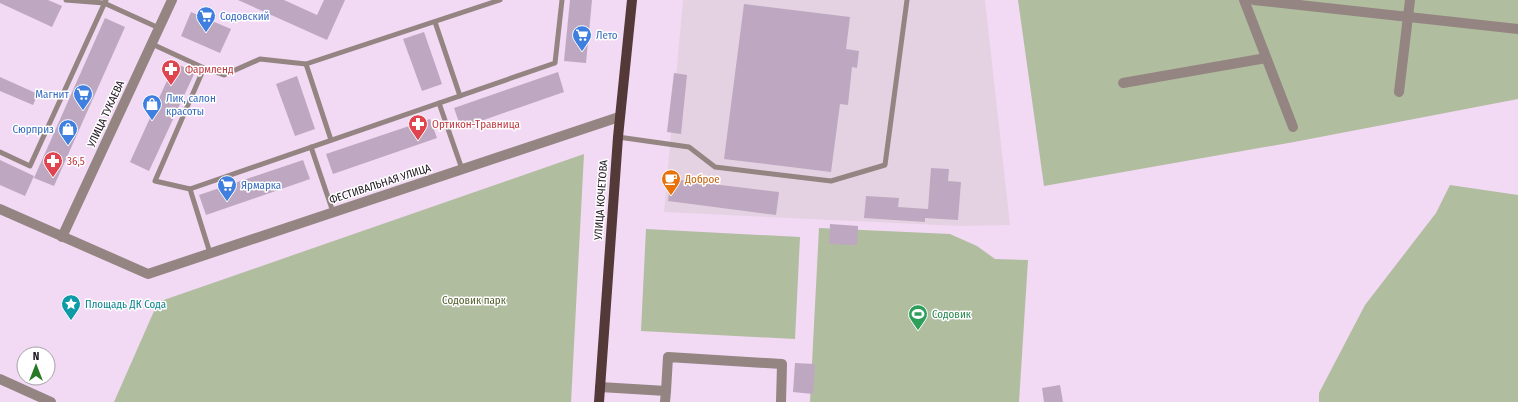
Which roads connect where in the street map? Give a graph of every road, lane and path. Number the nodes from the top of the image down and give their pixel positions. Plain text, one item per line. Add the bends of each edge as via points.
1 (66, 0) edge
2 (172, 0) edge
3 (500, 0) edge
4 (562, 0) edge
5 (632, 0) edge
6 (907, 0) edge
7 (1244, 0) edge
8 (1254, 0) edge
9 (1410, 0) edge
10 (105, 2) edge
11 (1408, 17) junction
12 (435, 22) junction
13 (159, 28) junction
14 (1518, 29) edge
15 (152, 44) junction
16 (1266, 58) junction
17 (306, 64) junction
18 (204, 68) junction
19 (1123, 83) dead end
20 (1399, 92) dead end
21 (460, 96) junction
22 (439, 103) junction
23 (619, 117) junction
24 (1293, 127) dead end
25 (618, 137) junction
26 (331, 140) junction
27 (311, 147) junction
28 (0, 152) edge
29 (462, 169) junction
30 (190, 189) junction
31 (0, 209) edge
32 (333, 212) junction
33 (62, 237) junction
34 (210, 253) junction
35 (0, 379) edge
36 (600, 387) junction
37 (666, 391) junction
38 (36, 399) edge
39 (51, 402) edge
40 (599, 402) edge
41 (665, 402) edge
42 (781, 402) edge

1 - 10 lane
2 - 13 street, УЛИЦА ТУКАЕВА
3 - 12 lane
4 - 21 lane via 555,63
5 - 23 main road, УЛИЦА КОЧЕТОВА
6 - 25 lane via 886,166 831,181 715,167 689,147
7 - 16 street
8 - 11 street
9 - 11 street
10 - 13 lane
10 - 28 lane via 30,166
11 - 14 street
11 - 20 street
12 - 17 lane
12 - 21 lane
13 - 15 street, УЛИЦА ТУКАЕВА
15 - 18 lane
15 - 33 street, УЛИЦА ТУКАЕВА
16 - 19 street
16 - 24 street
17 - 18 lane via 260,60 224,76
17 - 26 lane
18 - 30 lane via 155,181
21 - 22 lane
22 - 26 lane
22 - 29 lane
23 - 25 main road, УЛИЦА КОЧЕТОВА
23 - 29 street, ФЕСТИВАЛЬНАЯ УЛИЦА
25 - 36 main road, УЛИЦА КОЧЕТОВА
26 - 27 lane
27 - 30 lane
27 - 32 lane
29 - 32 street, ФЕСТИВАЛЬНАЯ УЛИЦА
30 - 34 lane
31 - 33 street
32 - 34 street, ФЕСТИВАЛЬНАЯ УЛИЦА
33 - 34 street, ФЕСТИВАЛЬНАЯ УЛИЦА via 148,274
35 - 38 street
36 - 37 street
36 - 40 main road, УЛИЦА КОЧЕТОВА
37 - 41 street
37 - 42 street via 668,357 782,364
38 - 39 street

